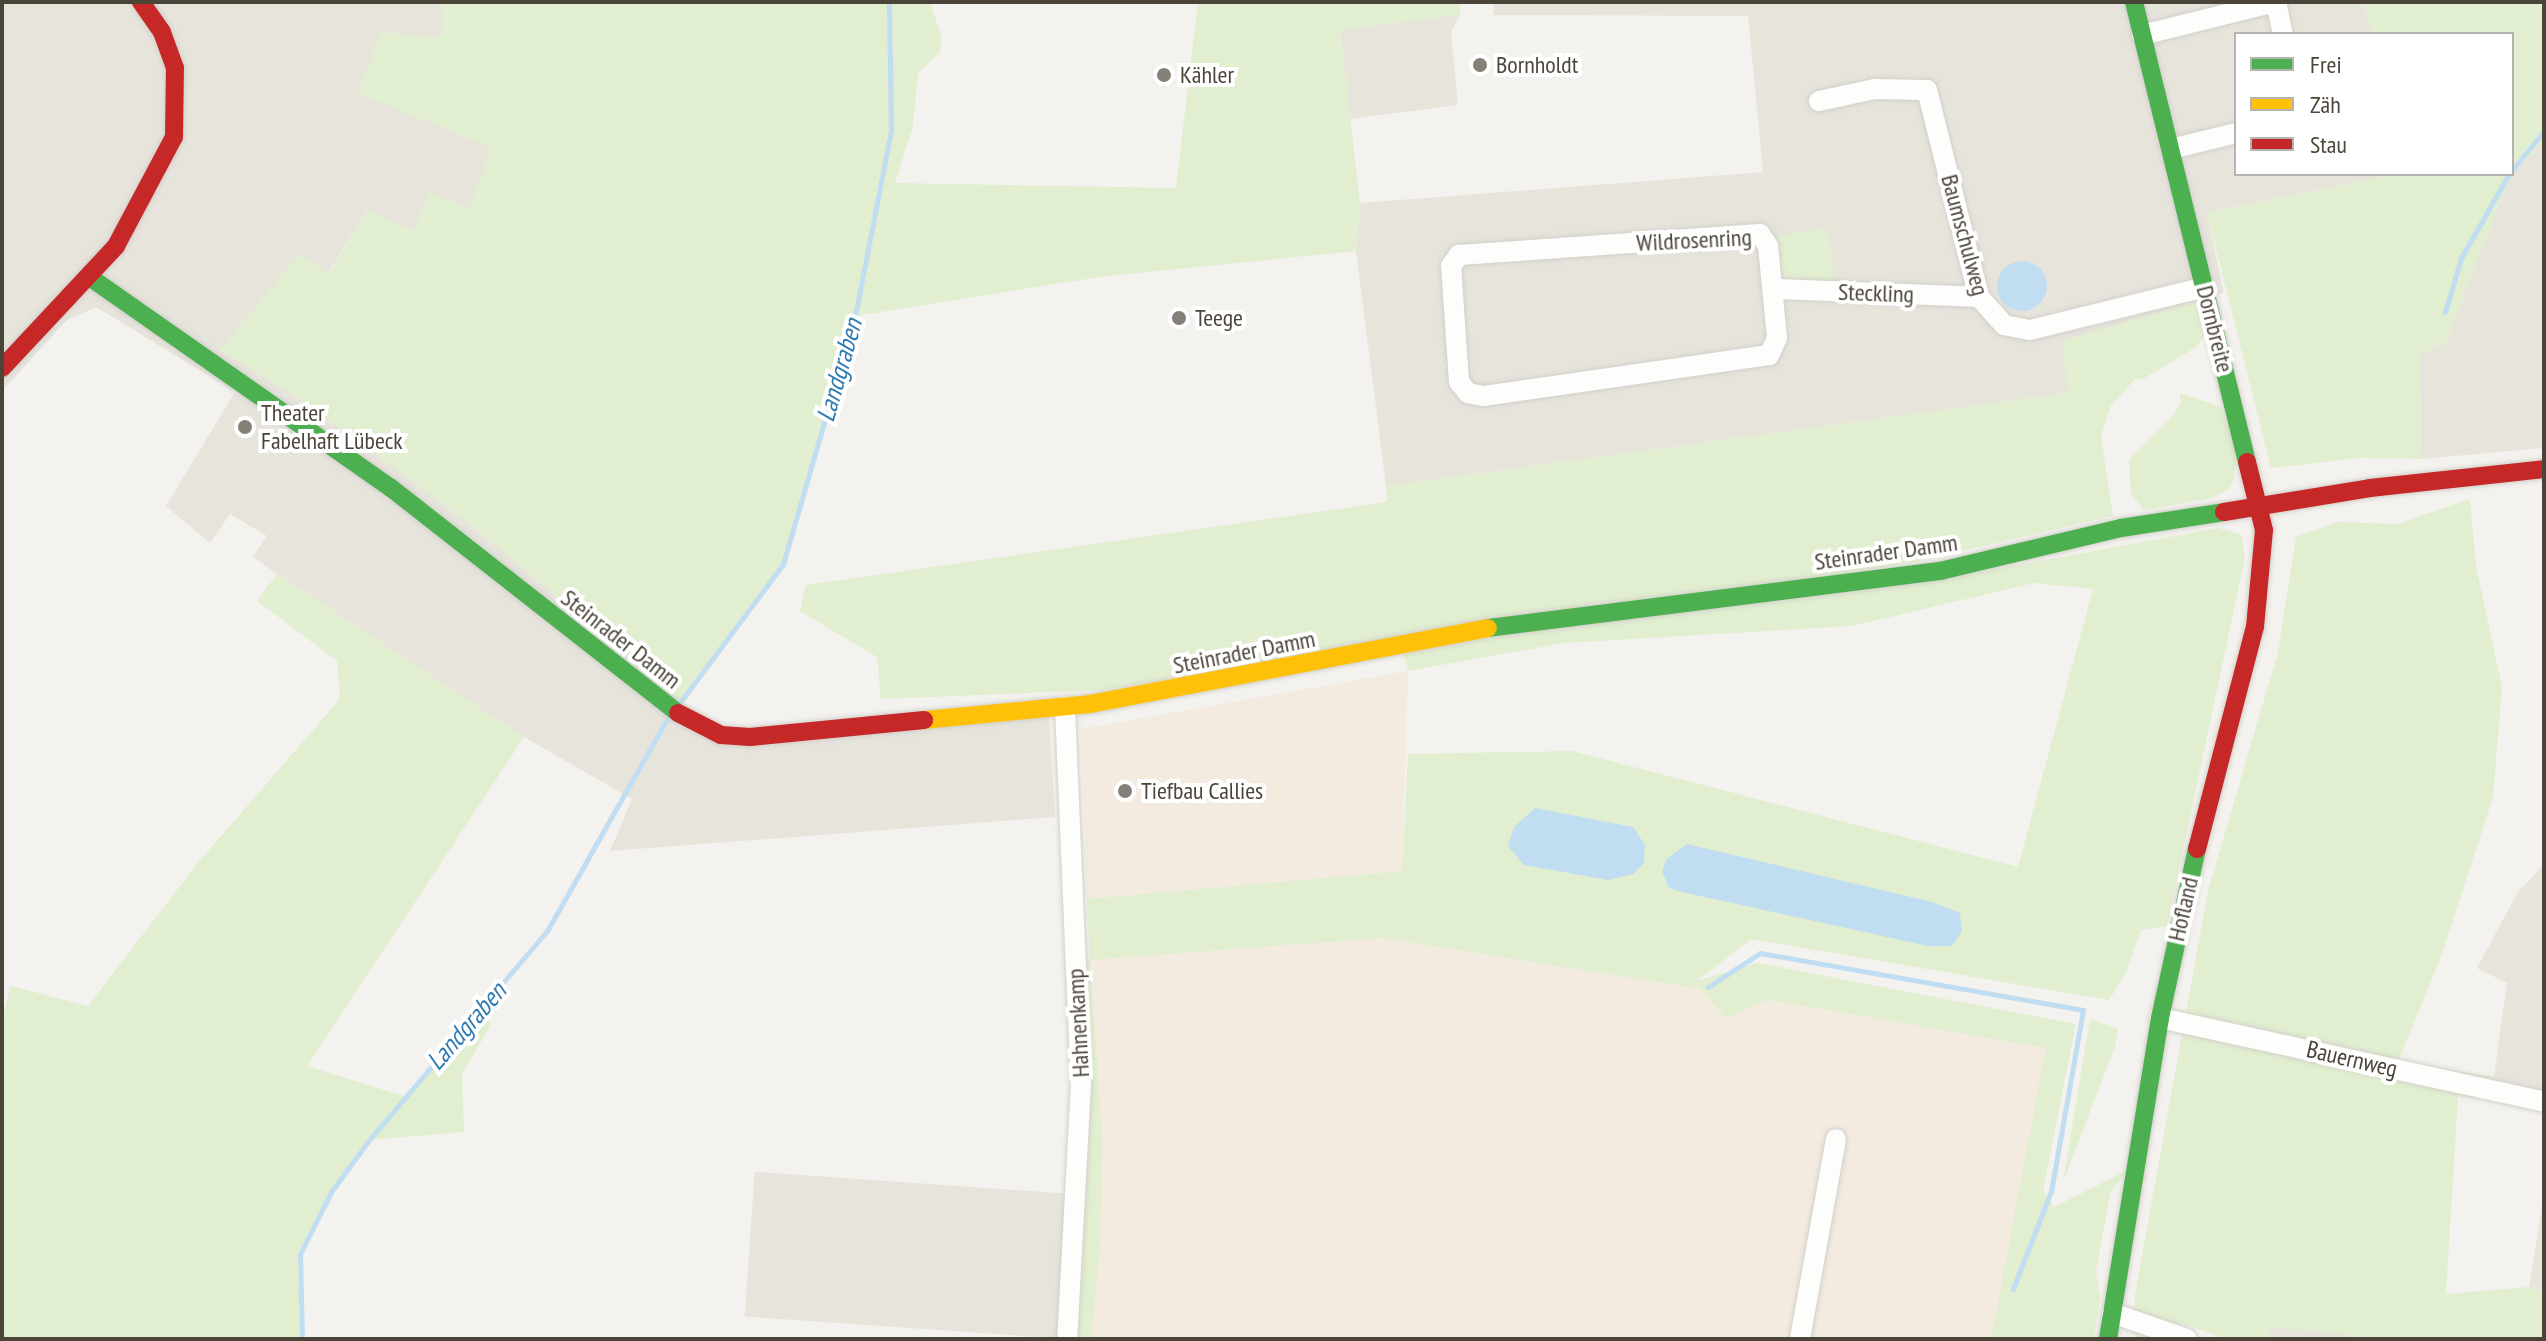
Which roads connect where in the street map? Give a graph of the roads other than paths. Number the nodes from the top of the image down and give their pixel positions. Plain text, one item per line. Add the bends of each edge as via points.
1 (141, 2) edge
2 (2134, 2) edge
3 (2275, 2) edge
4 (2282, 32) edge
5 (2142, 35) junction
6 (1819, 101) dead end
7 (2234, 133) edge
8 (2171, 149) junction
9 (91, 278) junction
10 (2205, 287) junction
11 (1774, 289) junction
12 (1979, 297) junction
13 (2, 368) edge
14 (2544, 469) edge
15 (2261, 508) junction
16 (1065, 707) junction
17 (2160, 1018) junction
18 (2544, 1102) edge
19 (1836, 1139) dead end
20 (2112, 1313) junction
21 (1067, 1339) edge
22 (1800, 1339) edge
23 (2108, 1339) edge
24 (2187, 1339) edge

1 - 9 main road via 162,32 175,68 174,137 137,214
2 - 5 main road, Dornbreite
3 - 4 street
3 - 5 street
5 - 8 main road, Dornbreite
6 - 12 street, Baumschulweg via 1875,89 1927,90
7 - 8 street
8 - 10 main road, Dornbreite
9 - 13 main road
9 - 16 main road, Steinrader Damm via 391,488 697,727 750,737
10 - 12 street, Baumschulweg via 2030,330 2004,325
10 - 15 main road, Dornbreite
11 - 11 street, Wildrosenring via 1767,243 1760,234 1459,255 1451,266 1459,382 1468,393 1483,396 1769,355 1777,338
11 - 12 street, Steckling
14 - 15 main road, Steinrader Damm via 2370,488
15 - 16 main road, Steinrader Damm via 2121,528 1940,571 1542,618
15 - 17 main road, Hofland via 2264,530 2255,627 2213,779
16 - 21 street, Hahnenkamp via 1081,1084
17 - 18 street, Bauernweg
17 - 20 main road, Hofland
19 - 22 street
20 - 23 main road, Hofland
20 - 24 street

